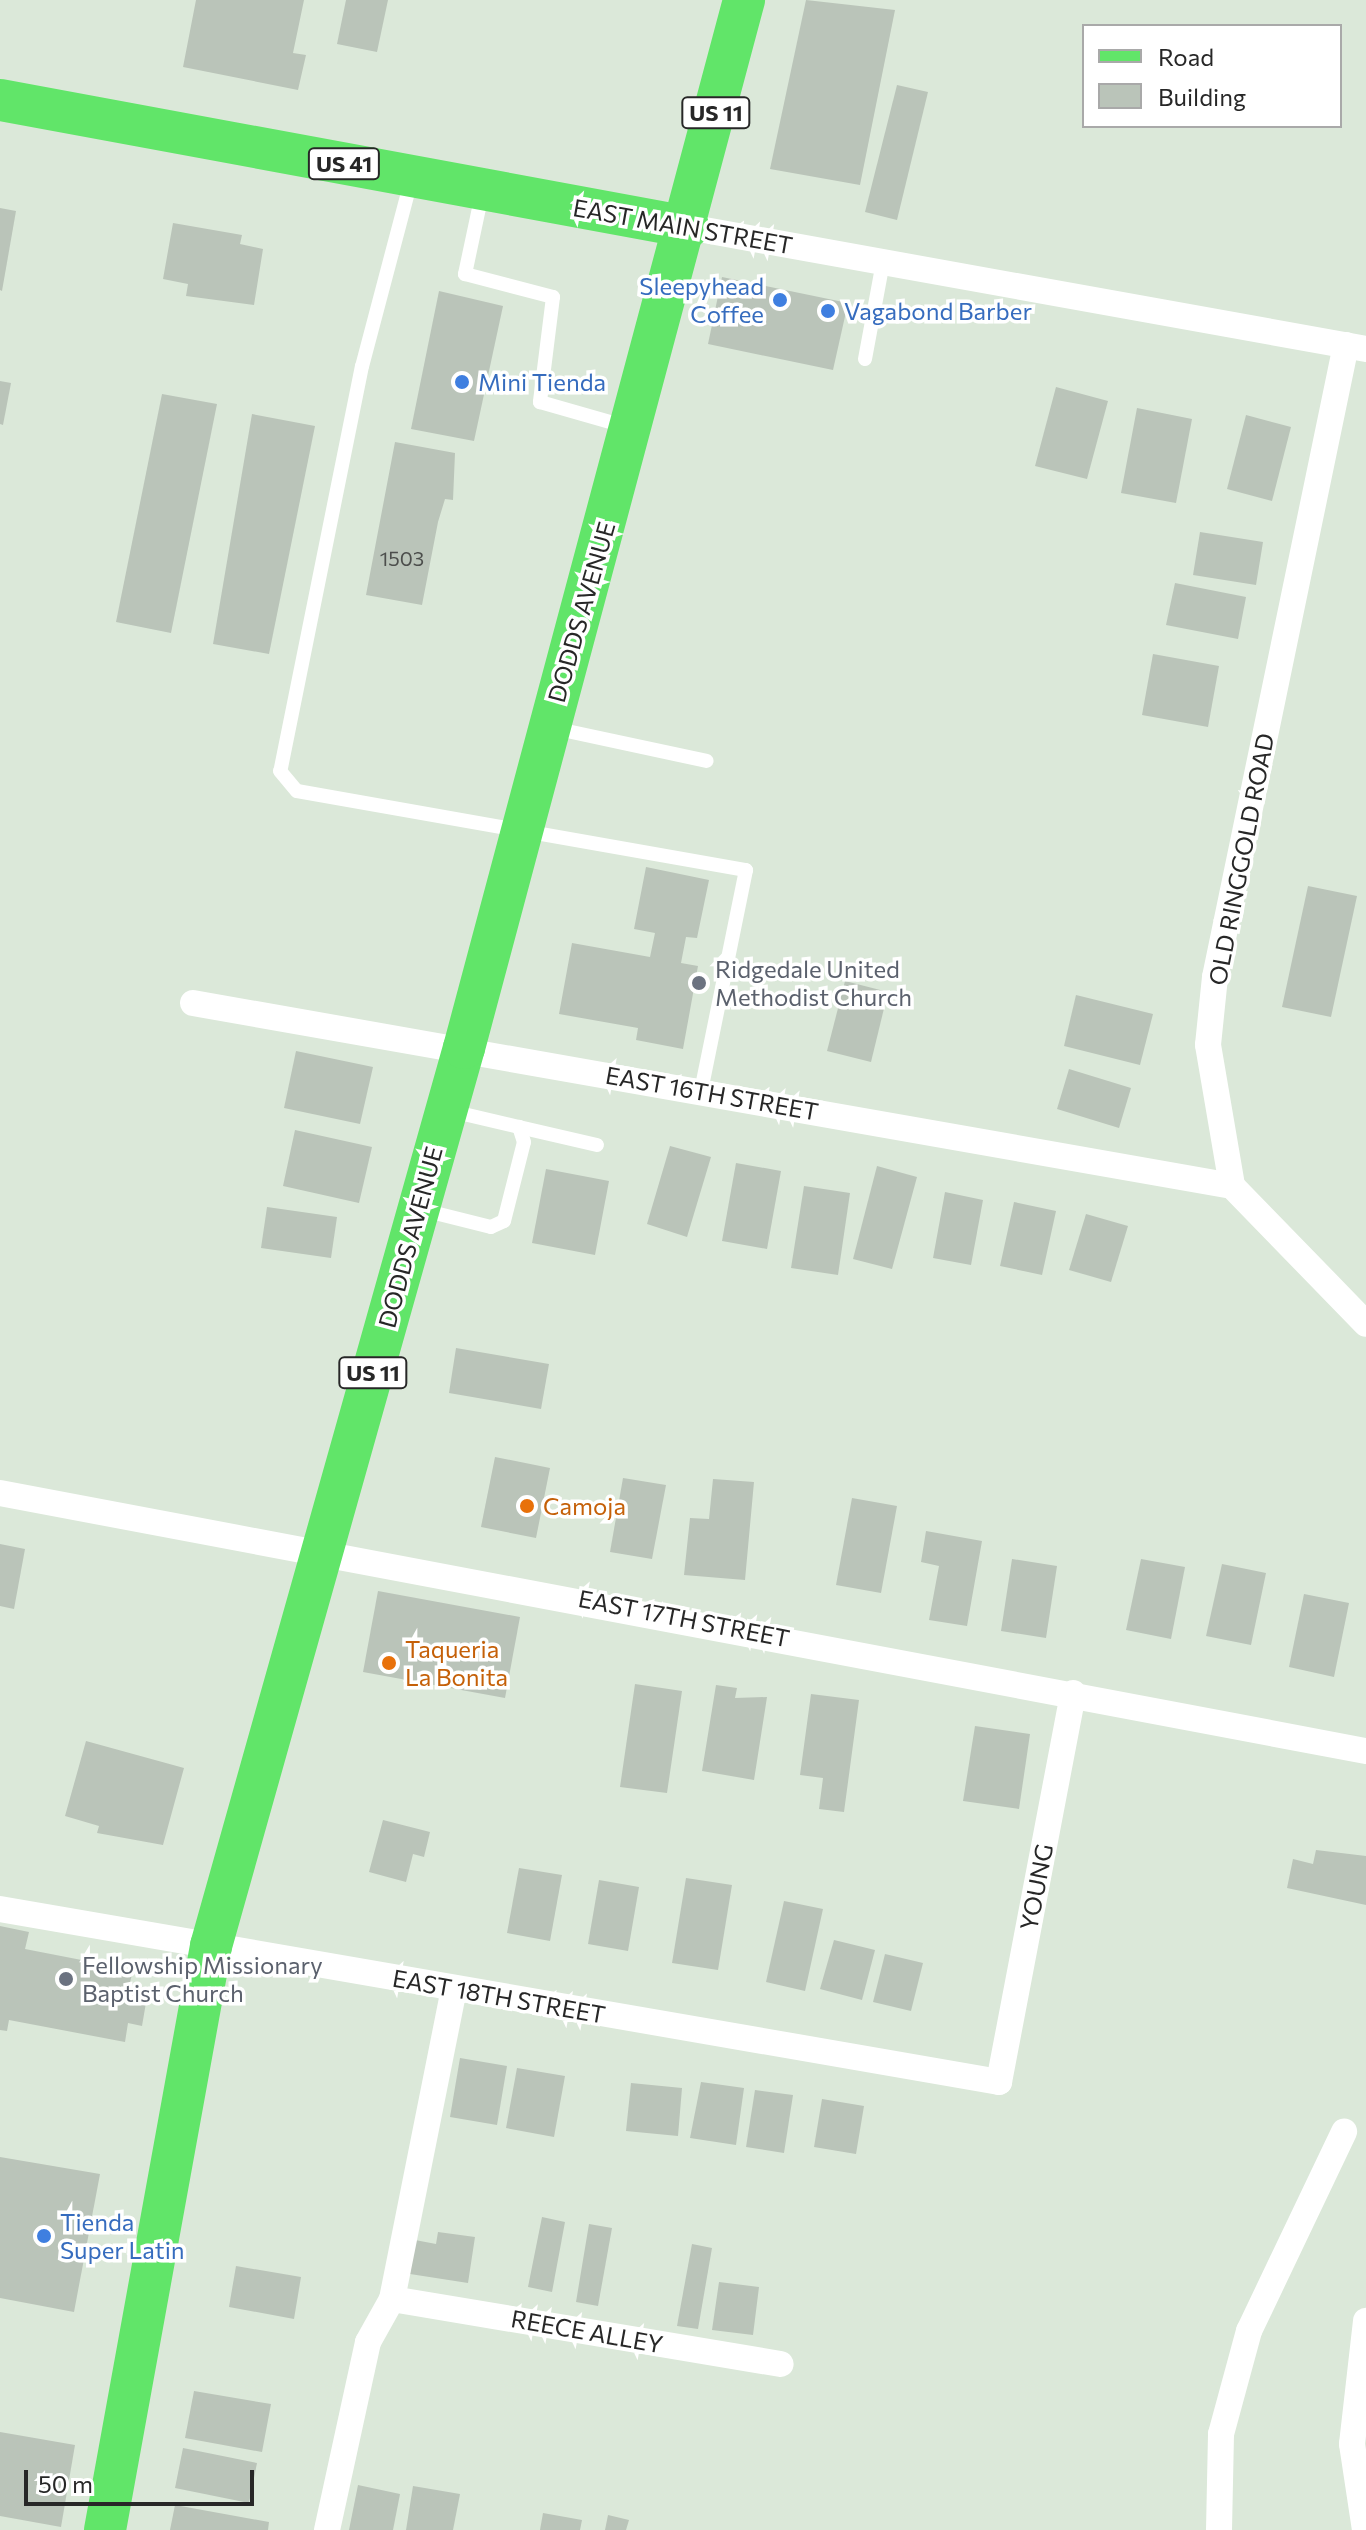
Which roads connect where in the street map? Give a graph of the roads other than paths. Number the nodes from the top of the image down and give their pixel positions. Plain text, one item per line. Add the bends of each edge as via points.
1 (744, 0) edge
2 (0, 100) edge
3 (412, 177) junction
4 (483, 189) junction
5 (688, 227) junction
6 (883, 262) junction
7 (1356, 347) edge
8 (865, 359) dead end
9 (632, 428) junction
10 (549, 727) junction
11 (707, 761) dead end
12 (523, 828) junction
13 (193, 1003) dead end
14 (464, 1048) junction
15 (701, 1091) junction
16 (446, 1109) junction
17 (519, 1127) junction
18 (597, 1145) dead end
19 (1232, 1186) junction
20 (419, 1208) junction
21 (1366, 1324) edge
22 (0, 1493) edge
23 (323, 1549) junction
24 (1073, 1693) junction
25 (1366, 1751) edge
26 (0, 1909) edge
27 (211, 1946) junction
28 (454, 1988) junction
29 (999, 2082) joint
30 (1344, 2132) dead end
31 (392, 2299) junction
32 (1366, 2321) edge
33 (781, 2364) dead end
34 (105, 2530) edge
35 (327, 2530) edge
36 (1219, 2530) edge
37 (1365, 2530) edge

1 - 5 main road, DODDS AVENUE / US 11
2 - 3 main road, EAST MAIN STREET / US 41
3 - 4 main road, EAST MAIN STREET / US 41
3 - 12 lane via 362,366 280,771 297,791
4 - 5 main road, EAST MAIN STREET / US 41
4 - 9 lane via 465,274 553,297 540,402
5 - 6 street, EAST MAIN STREET
5 - 9 main road, DODDS AVENUE / US 11
6 - 7 street, EAST MAIN STREET
6 - 8 lane
7 - 19 street, OLD RINGGOLD ROAD via 1215,977 1208,1045
9 - 10 main road, DODDS AVENUE / US 11
10 - 11 lane
10 - 12 main road, DODDS AVENUE / US 11
12 - 14 main road, DODDS AVENUE / US 11
12 - 15 lane via 746,870
13 - 14 street, EAST 16TH STREET
14 - 15 street, EAST 16TH STREET
14 - 16 main road, DODDS AVENUE / US 11
15 - 19 street, EAST 16TH STREET
16 - 17 lane
16 - 20 main road, DODDS AVENUE / US 11
17 - 18 lane
17 - 20 lane via 524,1142 504,1221 491,1227
19 - 21 street
20 - 23 main road, DODDS AVENUE / US 11
22 - 23 street, EAST 17TH STREET
23 - 24 street, EAST 17TH STREET
23 - 27 main road, DODDS AVENUE / US 11
24 - 25 street, EAST 17TH STREET
24 - 29 street, YOUNG
26 - 27 street, EAST 18TH STREET
27 - 28 street, EAST 18TH STREET
27 - 34 main road, DODDS AVENUE / US 11
28 - 29 street, EAST 18TH STREET
28 - 31 street
30 - 36 street via 1249,2331 1221,2434
31 - 33 street, REECE ALLEY
31 - 35 street via 368,2342
32 - 37 street via 1352,2444

